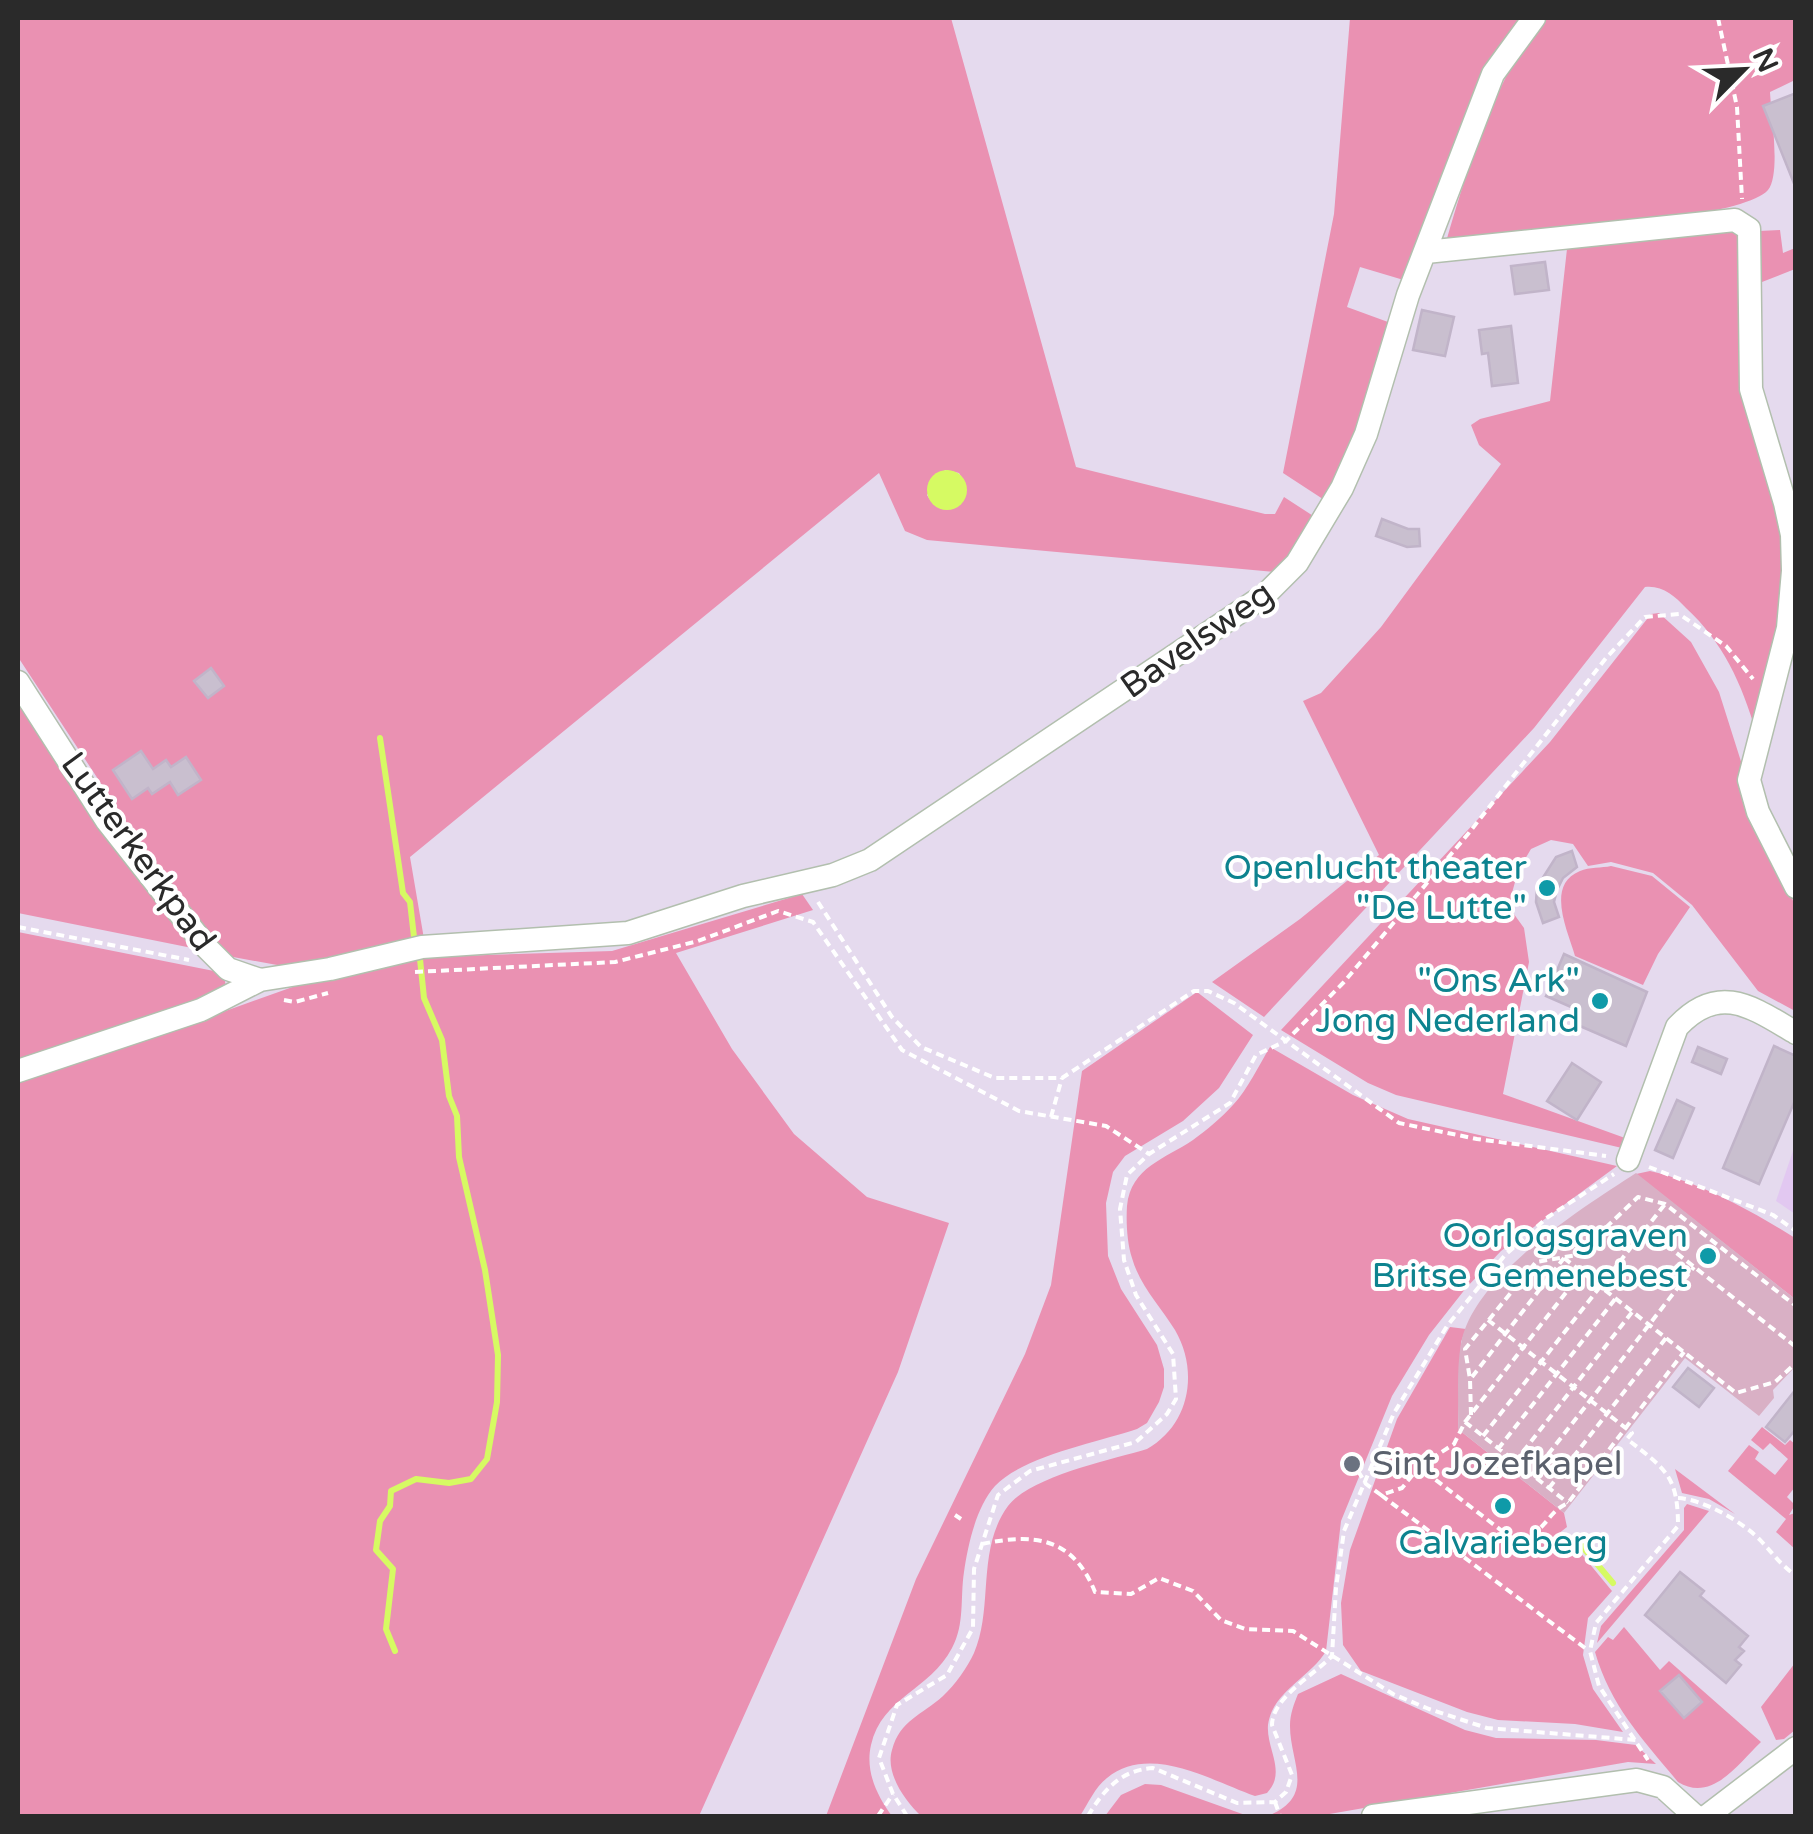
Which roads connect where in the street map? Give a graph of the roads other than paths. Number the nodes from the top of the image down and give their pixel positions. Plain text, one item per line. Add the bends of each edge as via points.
1 (1534, 18) edge
2 (1426, 252) junction
3 (18, 682) edge
4 (1796, 887) edge
5 (260, 980) junction
6 (1796, 1033) edge
7 (18, 1071) edge
8 (1628, 1160) road end
9 (1796, 1748) edge
10 (1373, 1816) edge
11 (1695, 1816) edge
12 (1707, 1816) edge

1 - 2 street, Bavelsweg via 1494,74
2 - 4 street via 1744,224 1750,236 1751,389 1792,536 1793,571 1788,628 1749,780
2 - 5 street, Bavelsweg via 1358,452 1280,584 870,860 628,933 422,947
3 - 5 street, Lutterkerkpad via 107,821 197,935 228,969
5 - 7 street via 201,1010
6 - 8 street via 1736,1002 1709,1004 1688,1015 1676,1027
9 - 12 street
10 - 11 street via 1637,1780 1664,1787

